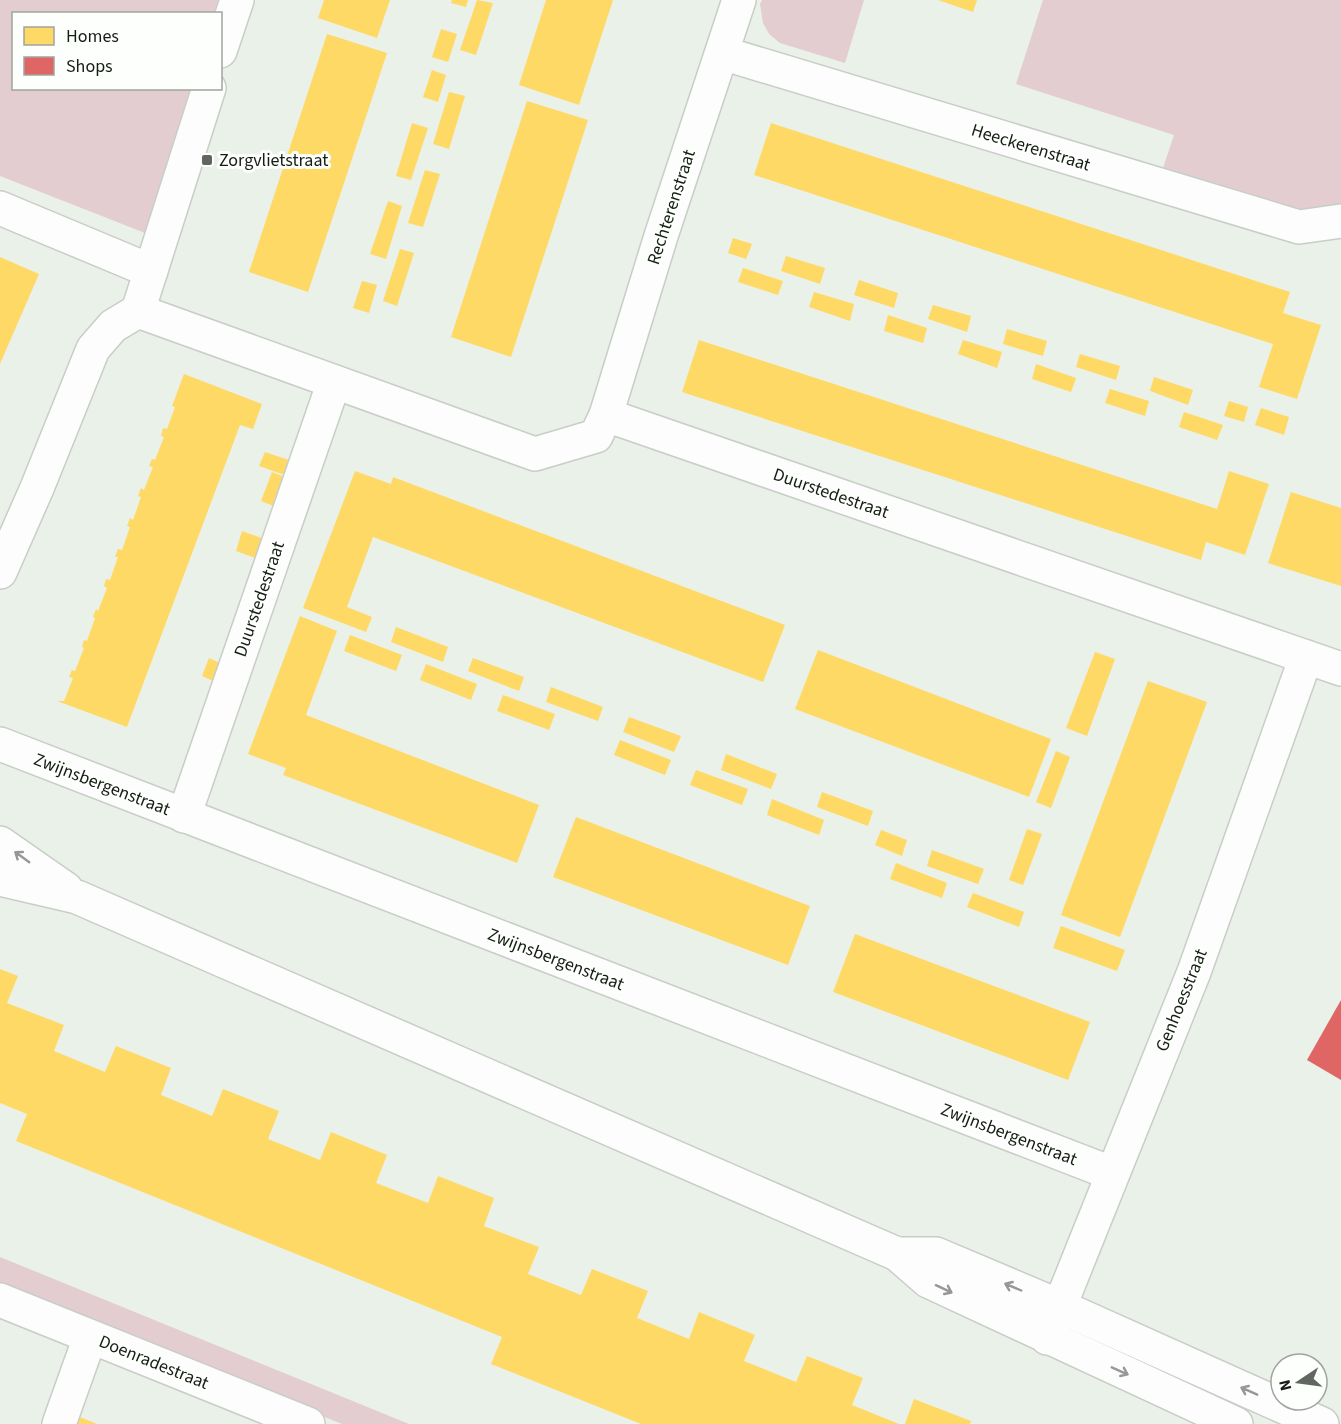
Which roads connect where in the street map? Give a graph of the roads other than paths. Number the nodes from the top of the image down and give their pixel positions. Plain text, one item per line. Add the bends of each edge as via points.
1 (237, 0) edge
2 (739, 0) edge
3 (222, 45) edge
4 (722, 53) junction
5 (208, 90) edge
6 (0, 208) edge
7 (1341, 221) edge
8 (151, 271) junction
9 (138, 310) junction
10 (334, 381) junction
11 (606, 415) junction
12 (0, 572) edge
13 (1306, 657) junction
14 (1341, 669) edge
15 (0, 744) edge
16 (184, 816) junction
17 (0, 843) edge
18 (0, 879) edge
19 (77, 897) junction
20 (1111, 1173) junction
21 (897, 1254) junction
22 (0, 1300) edge
23 (1059, 1306) junction
24 (90, 1337) junction
25 (1047, 1338) junction
26 (58, 1424) edge
27 (309, 1424) edge
28 (1236, 1424) edge
29 (1322, 1424) edge

1 - 3 street
2 - 4 street, Rechterenstraat
4 - 7 street, Heeckerenstraat via 1299,227
4 - 11 street, Rechterenstraat
5 - 8 street
6 - 8 street
8 - 9 street
9 - 10 street
9 - 12 street via 113,326 93,349
10 - 11 street via 535,454 596,435
10 - 16 street, Duurstedestraat
11 - 13 street, Duurstedestraat
13 - 14 street, Duurstedestraat
13 - 20 street, Genhoesstraat via 1194,972
15 - 16 street, Zwijnsbergenstraat
16 - 20 street, Zwijnsbergenstraat
19 -> 17 street
18 - 19 street
19 - 21 street
20 - 23 street, Genhoesstraat
23 -> 21 street via 936,1254
21 -> 25 street via 928,1281
22 - 24 street, Doenradestraat
23 - 25 street, Genhoesstraat
29 -> 23 street
24 - 26 street
24 - 27 street, Doenradestraat
25 -> 28 street

